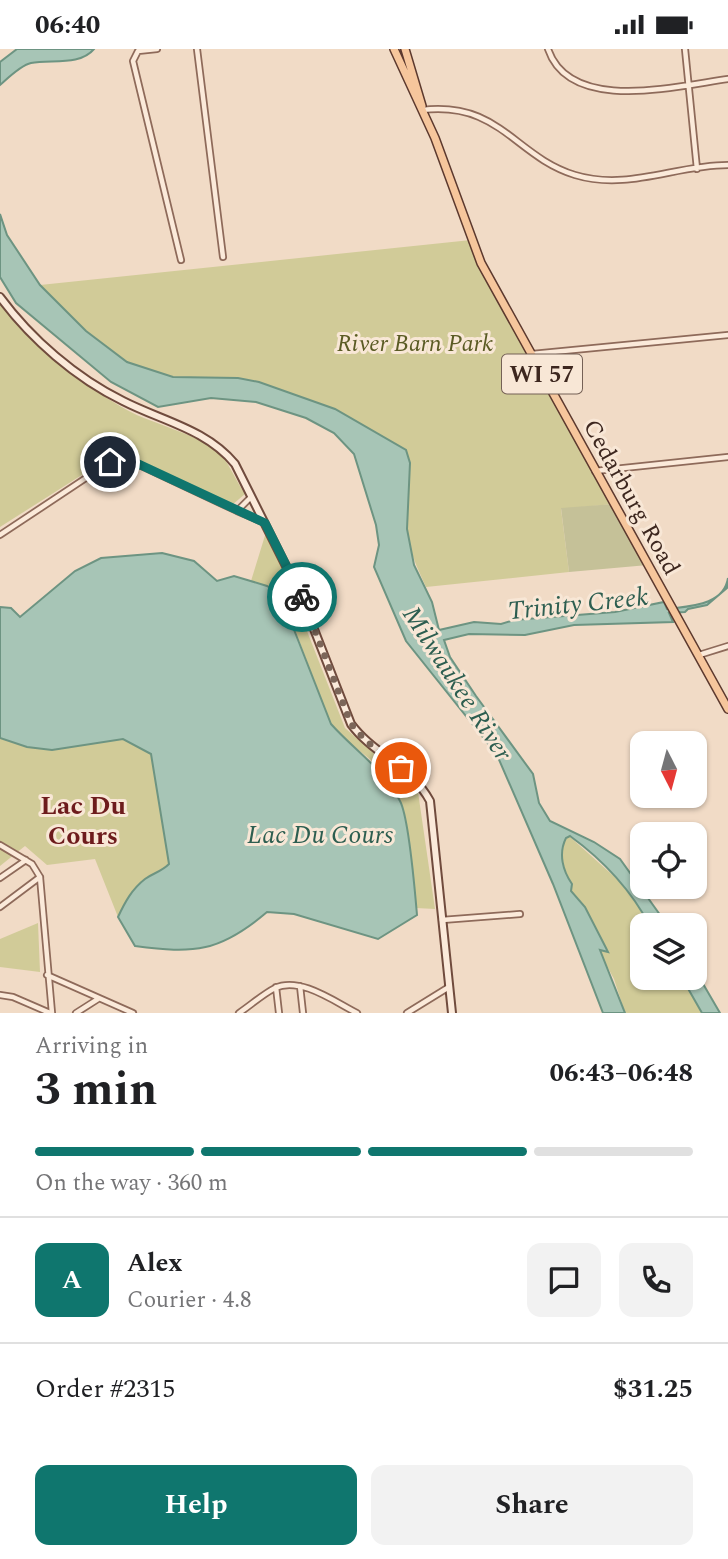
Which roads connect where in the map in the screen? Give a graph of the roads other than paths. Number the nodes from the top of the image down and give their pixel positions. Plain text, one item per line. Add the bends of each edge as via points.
1 (157, 49) edge
2 (197, 49) edge
3 (394, 49) edge
4 (405, 49) edge
5 (548, 49) edge
6 (685, 49) edge
7 (728, 79) edge
8 (689, 84) junction
9 (422, 110) junction
10 (728, 165) edge
11 (697, 169) junction
12 (223, 257) dead end
13 (181, 260) dead end
14 (0, 297) edge
15 (728, 335) edge
16 (531, 354) junction
17 (728, 457) edge
18 (595, 471) junction
19 (251, 497) junction
20 (237, 510) junction
21 (265, 523) junction
22 (0, 535) edge
23 (728, 646) edge
24 (698, 655) junction
25 (728, 709) edge
26 (0, 845) edge
27 (26, 860) junction
28 (40, 877) junction
29 (0, 878) edge
30 (0, 907) edge
31 (520, 914) dead end
32 (442, 920) junction
33 (47, 975) junction
34 (300, 985) junction
35 (276, 987) junction
36 (449, 987) junction
37 (0, 995) edge
38 (99, 999) junction
39 (111, 1003) junction
40 (85, 1006) junction
41 (51, 1013) edge
42 (76, 1013) edge
43 (86, 1013) edge
44 (112, 1013) edge
45 (133, 1013) edge
46 (239, 1013) edge
47 (279, 1013) edge
48 (303, 1013) edge
49 (356, 1013) edge
50 (407, 1013) edge
51 (452, 1013) edge

1 - 13 street via 134,54 133,61
2 - 12 street
3 - 9 main road, Cedarburg Road / WI 57
4 - 9 main road, Cedarburg Road / WI 57
5 - 8 street via 572,80 600,91
6 - 8 street
7 - 8 street
8 - 11 street
9 - 11 street via 457,109 476,114 498,124 546,160 609,182
9 - 16 main road, Cedarburg Road / WI 57 via 471,240
10 - 11 street
14 - 19 street via 44,345 86,380 221,447
15 - 16 street
16 - 18 main road, Cedarburg Road / WI 57
17 - 18 street
18 - 24 main road, Cedarburg Road / WI 57
19 - 20 street
19 - 21 street
20 - 21 street
20 - 22 street via 122,457
21 - 32 street via 314,627 351,724 413,777 430,801
23 - 24 street
24 - 25 main road, Cedarburg Road / WI 57
26 - 27 street
27 - 28 street
27 - 29 street
28 - 30 street
28 - 33 street
31 - 32 street
32 - 36 street
33 - 38 street
33 - 41 street
34 - 35 street
34 - 48 street
34 - 49 street
35 - 46 street
35 - 47 street
36 - 50 street
36 - 51 street
37 - 41 street
38 - 39 street
38 - 40 street
39 - 44 street
39 - 45 street
40 - 42 street
40 - 43 street

